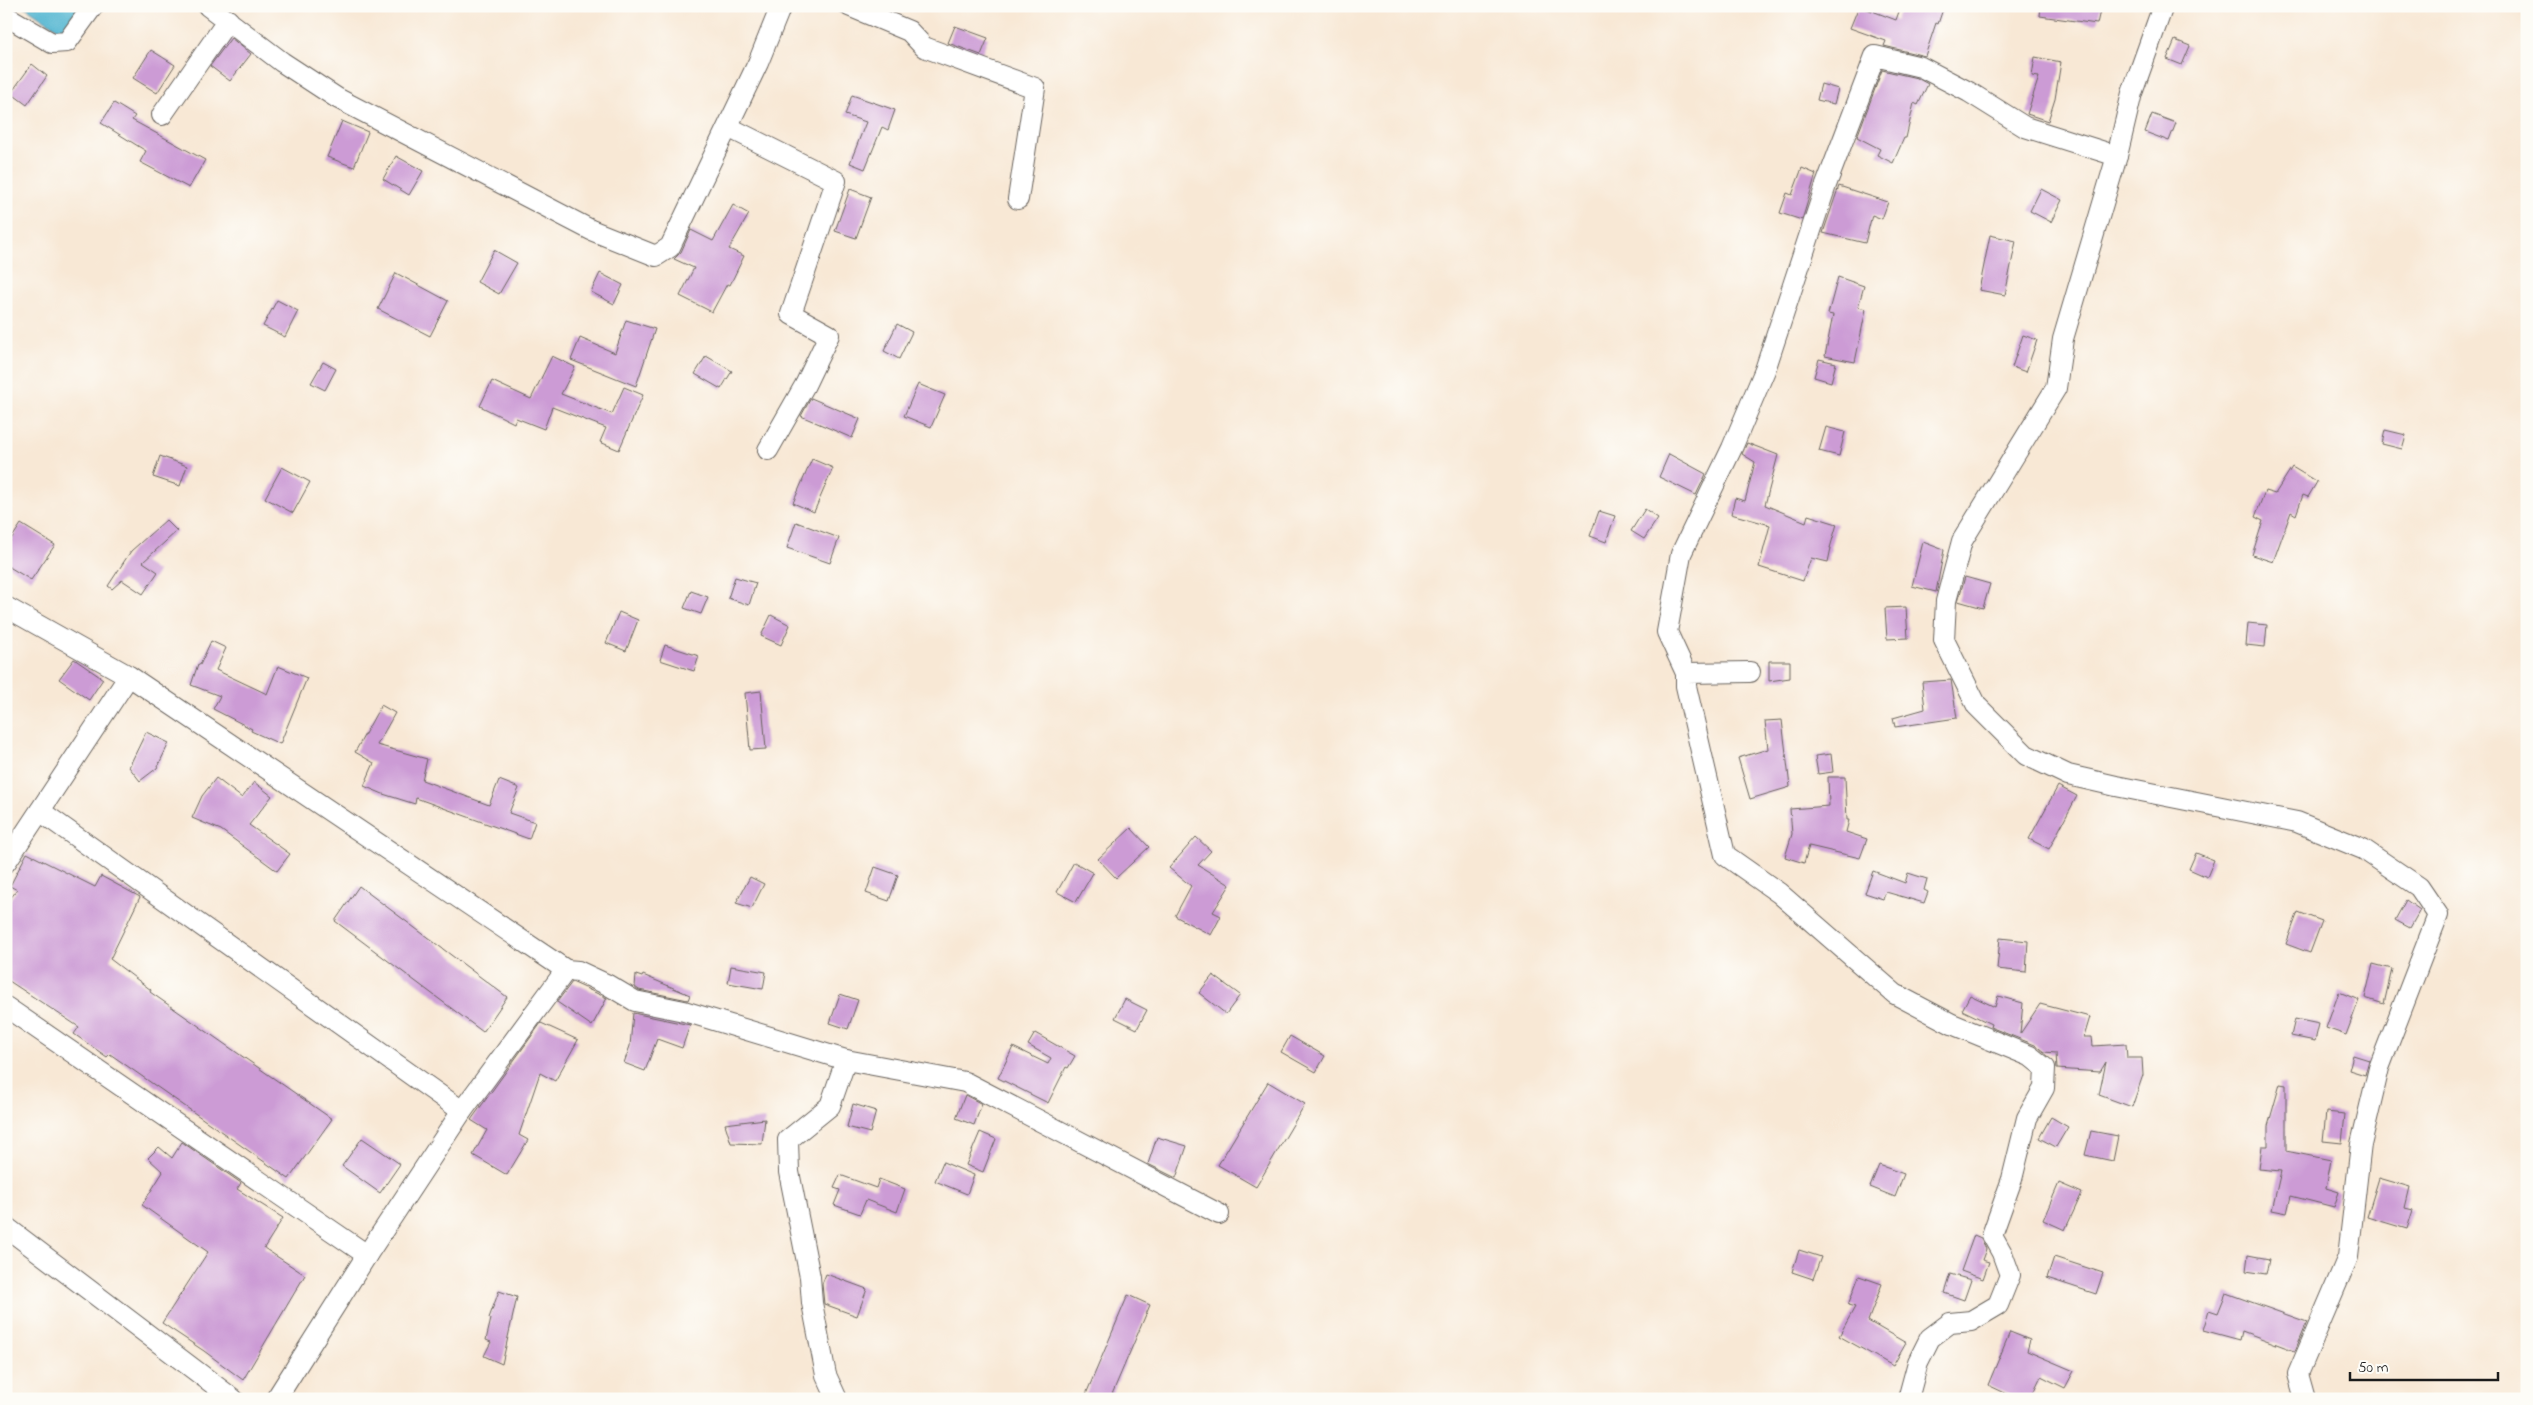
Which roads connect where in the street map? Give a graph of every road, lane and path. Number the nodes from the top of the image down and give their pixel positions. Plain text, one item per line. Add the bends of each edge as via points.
1 (93, 6) edge
2 (208, 6) edge
3 (781, 6) edge
4 (849, 6) edge
5 (2162, 6) edge
6 (6, 16) edge
7 (228, 20) junction
8 (162, 115) dead end
9 (728, 127) junction
10 (2117, 156) junction
11 (1018, 199) dead end
12 (768, 450) dead end
13 (6, 607) edge
14 (1750, 672) dead end
15 (1686, 673) junction
16 (129, 676) junction
17 (40, 810) junction
18 (6, 862) edge
19 (566, 970) junction
20 (6, 1007) edge
21 (846, 1060) junction
22 (462, 1111) junction
23 (1219, 1214) dead end
24 (6, 1227) edge
25 (367, 1255) junction
26 (233, 1399) edge
27 (276, 1399) edge
28 (837, 1399) edge
29 (1908, 1399) edge
30 (2305, 1399) edge

1 - 6 street via 66,42 60,44 52,43
2 - 7 street
3 - 9 street
4 - 11 street via 909,31 924,47 1035,88
5 - 10 street via 2132,93
7 - 8 street
7 - 9 street via 282,62 338,98 591,230 656,256 670,247
9 - 12 street via 836,181 792,314 829,335
10 - 15 street via 2025,127 1921,67 1875,56 1826,185 1765,370 1681,554 1667,632
10 - 30 street via 2063,339 2056,388 1962,541 1946,601 1944,640 1977,706 2026,755 2068,775 2297,822 2363,849 2419,887 2438,915 2379,1068 2361,1144 2348,1257 2298,1374
13 - 16 street
14 - 15 street
15 - 29 street via 1686,686 1724,855 1780,893 1894,994 1952,1024 2030,1056 2045,1068 2044,1088 2026,1118 2012,1179 1992,1234 2010,1275 1998,1304 1971,1321 1950,1323 1930,1338 1918,1362
16 - 17 street
16 - 19 street
17 - 18 street
17 - 22 street
19 - 21 street via 578,971 635,1001 684,1011
19 - 22 street
20 - 25 street
21 - 23 street via 965,1082
21 - 28 street via 830,1106 788,1140 789,1172 810,1277 812,1303 826,1375
22 - 25 street
24 - 26 street
25 - 27 street

